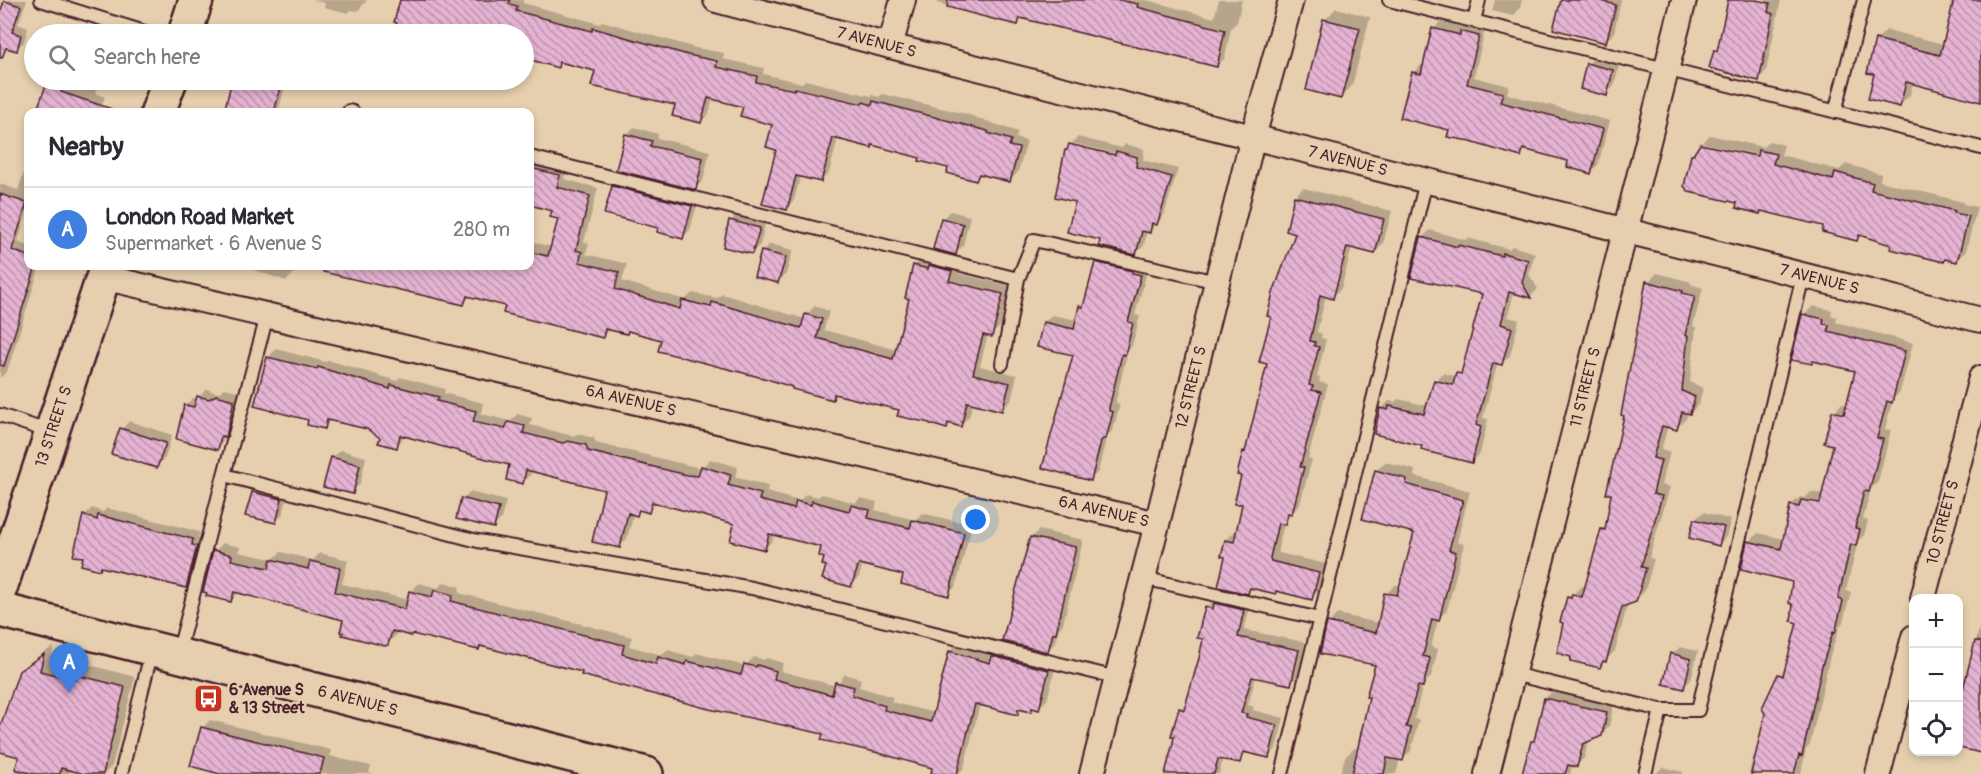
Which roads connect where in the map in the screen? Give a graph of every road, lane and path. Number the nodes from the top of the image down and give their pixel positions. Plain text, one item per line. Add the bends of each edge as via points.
1 (41, 0) edge
2 (196, 0) edge
3 (716, 0) edge
4 (903, 0) edge
5 (1291, 0) edge
6 (1389, 0) edge
7 (1479, 0) edge
8 (1684, 0) edge
9 (1864, 0) edge
10 (1474, 21) junction
11 (119, 24) edge
12 (188, 24) edge
13 (890, 46) junction
14 (1667, 70) junction
15 (166, 90) edge
16 (160, 108) edge
17 (1835, 112) junction
18 (1253, 137) junction
19 (1981, 148) edge
20 (534, 158) edge
21 (1426, 181) junction
22 (1627, 231) junction
23 (105, 271) edge
24 (1803, 276) junction
25 (1018, 279) junction
26 (1217, 282) junction
27 (267, 316) junction
28 (1981, 320) edge
29 (1002, 364) dead end
30 (1981, 378) edge
31 (0, 415) edge
32 (51, 432) junction
33 (224, 476) junction
34 (1157, 524) junction
35 (1143, 578) junction
36 (0, 588) edge
37 (1924, 594) edge
38 (0, 610) edge
39 (1320, 619) junction
40 (1911, 648) edge
41 (165, 652) junction
42 (1513, 674) junction
43 (1117, 678) junction
44 (1661, 710) junction
45 (121, 774) edge
46 (646, 774) edge
47 (1092, 774) edge
48 (1282, 774) edge
49 (1487, 774) edge
50 (1645, 774) edge
51 (1878, 774) edge

1 - 11 lane
2 - 12 main road
3 - 13 street, 7 AVENUE S
4 - 13 street
5 - 18 street, 12 STREET S
6 - 10 lane
7 - 10 lane
8 - 14 street, 11 STREET S
9 - 17 lane
10 - 14 lane
13 - 18 street, 7 AVENUE S
14 - 17 lane
14 - 22 street, 11 STREET S
15 - 16 main road
17 - 19 lane
18 - 21 street, 7 AVENUE S
18 - 26 street, 12 STREET S
20 - 25 lane
21 - 22 street, 7 AVENUE S
21 - 39 lane
22 - 24 street, 7 AVENUE S
22 - 42 street, 11 STREET S
23 - 27 street, 6A AVENUE S
23 - 32 main road, 13 STREET S
24 - 28 street, 7 AVENUE S
24 - 44 lane via 1698,710
25 - 26 lane via 1034,240
25 - 29 lane
26 - 34 street, 12 STREET S
27 - 33 lane
27 - 34 street, 6A AVENUE S
30 - 37 street, 10 STREET S
31 - 32 lane
32 - 36 main road, 13 STREET S
33 - 41 lane
33 - 43 lane via 478,541 752,588
34 - 35 street, 12 STREET S
35 - 39 lane
35 - 43 street, 12 STREET S
38 - 41 main road, 6 AVENUE S
39 - 48 lane
40 - 51 street
41 - 45 lane
41 - 46 main road, 6 AVENUE S
42 - 44 lane
42 - 49 street, 11 STREET S
43 - 47 street, 12 STREET S
44 - 50 lane

